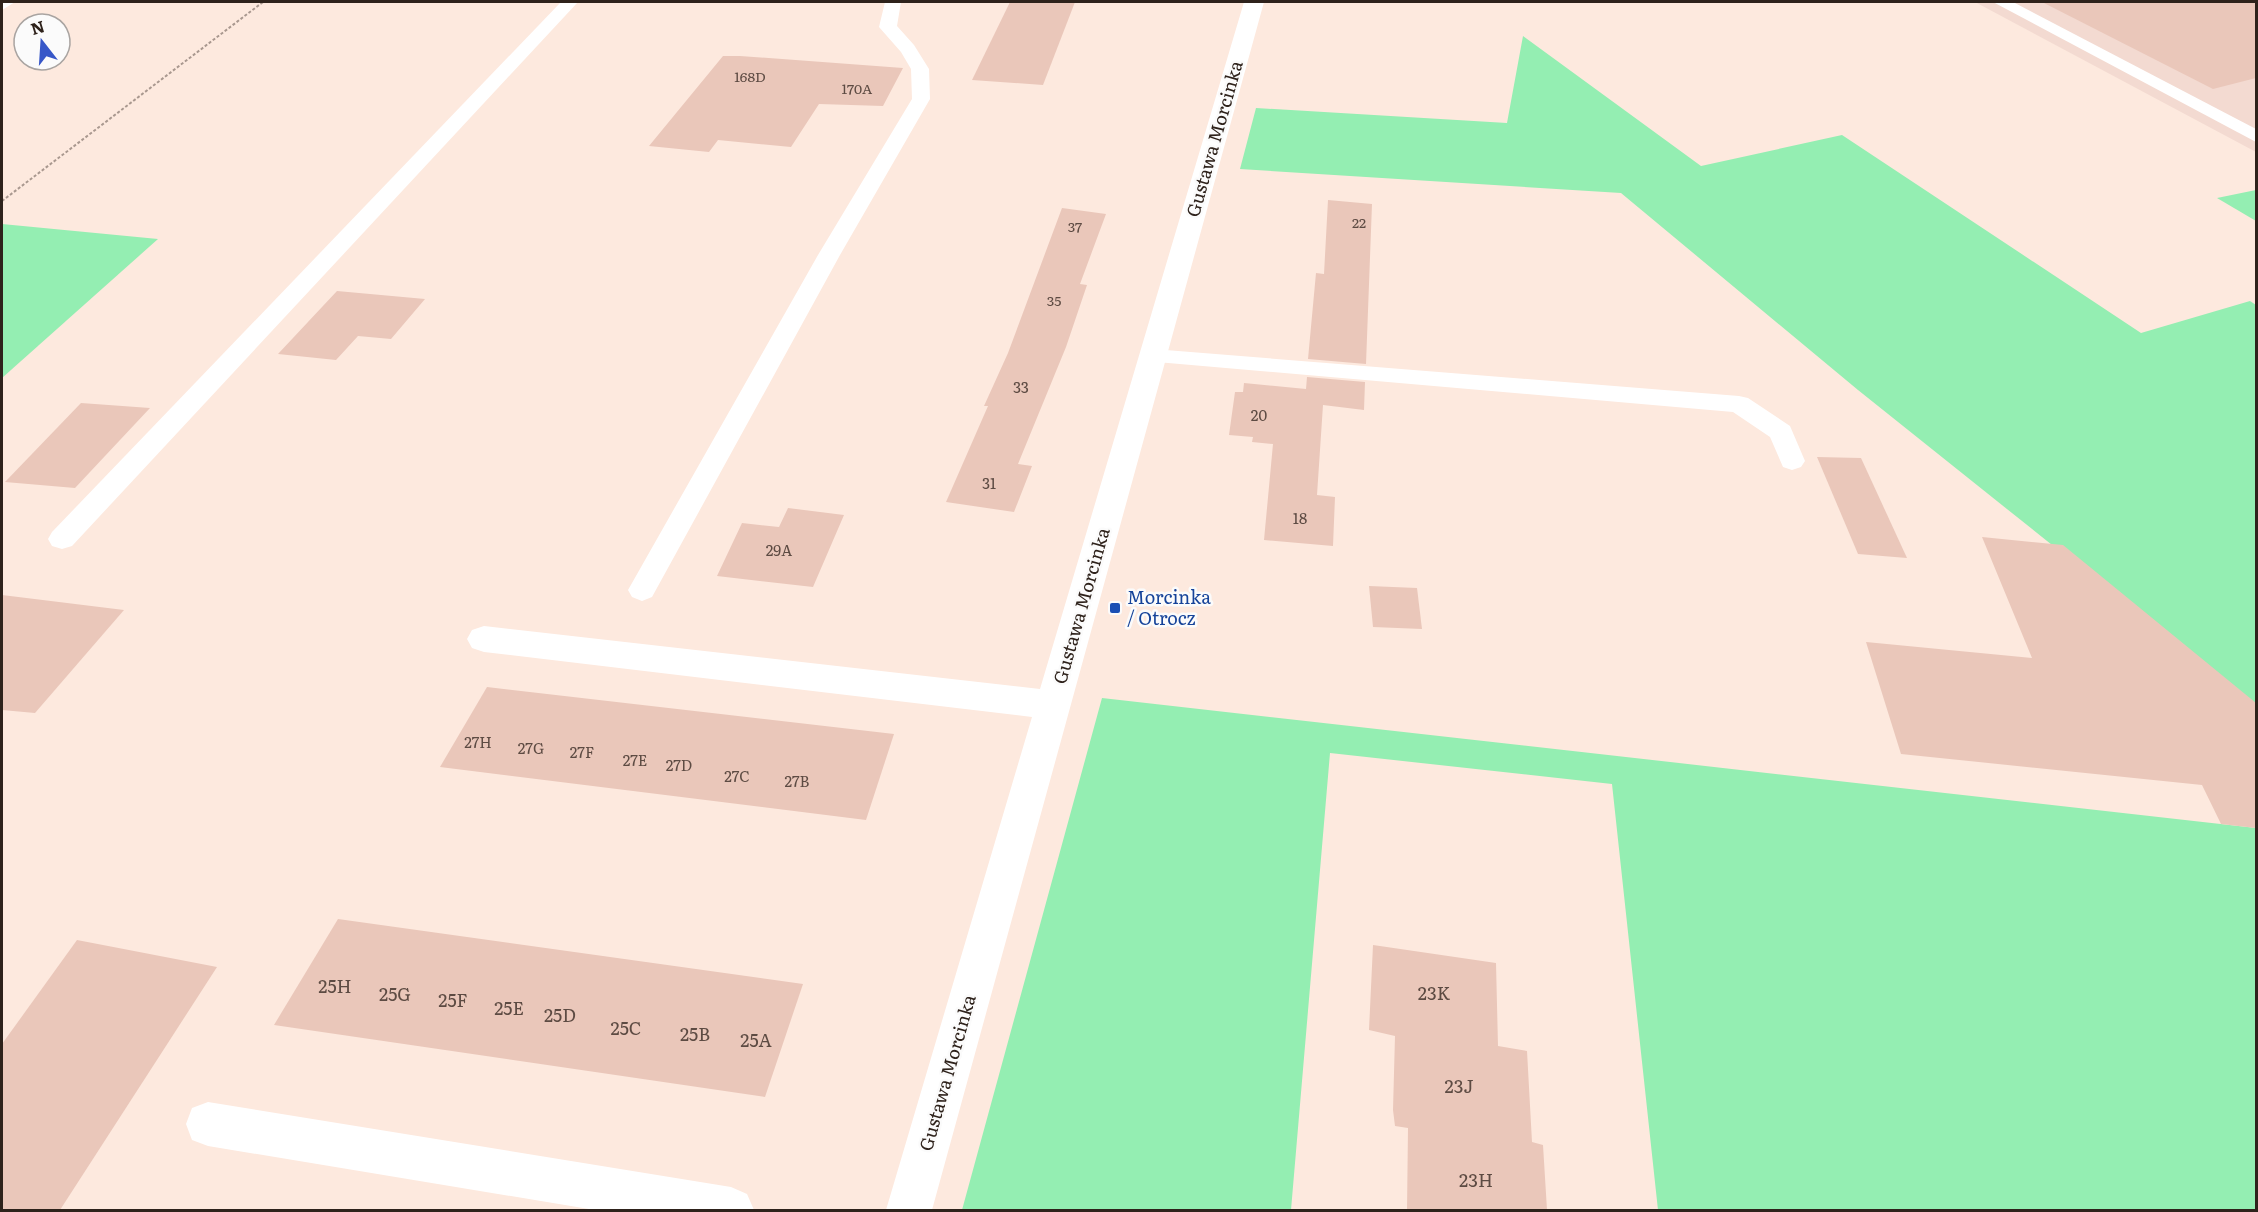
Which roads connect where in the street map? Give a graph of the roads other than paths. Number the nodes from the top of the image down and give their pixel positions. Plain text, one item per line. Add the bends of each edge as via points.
1 (7, 2) edge
2 (570, 2) edge
3 (893, 2) edge
4 (1254, 2) edge
5 (2001, 2) edge
6 (2, 5) edge
7 (2256, 112) edge
8 (2226, 120) junction
9 (2256, 136) edge
10 (1153, 356) junction
11 (1792, 461) dead end
12 (62, 539) dead end
13 (642, 590) dead end
14 (484, 639) dead end
15 (1053, 705) junction
16 (208, 1124) dead end
17 (731, 1210) edge
18 (909, 1210) edge

1 - 6 lane
2 - 12 lane
3 - 13 lane via 888,27 920,69 921,99
4 - 10 street, Gustawa Morcinka
5 - 8 lane
7 - 8 lane
8 - 9 lane
10 - 11 lane via 1739,404 1781,432
10 - 15 street, Gustawa Morcinka
14 - 15 street
15 - 18 street, Gustawa Morcinka
16 - 17 street

